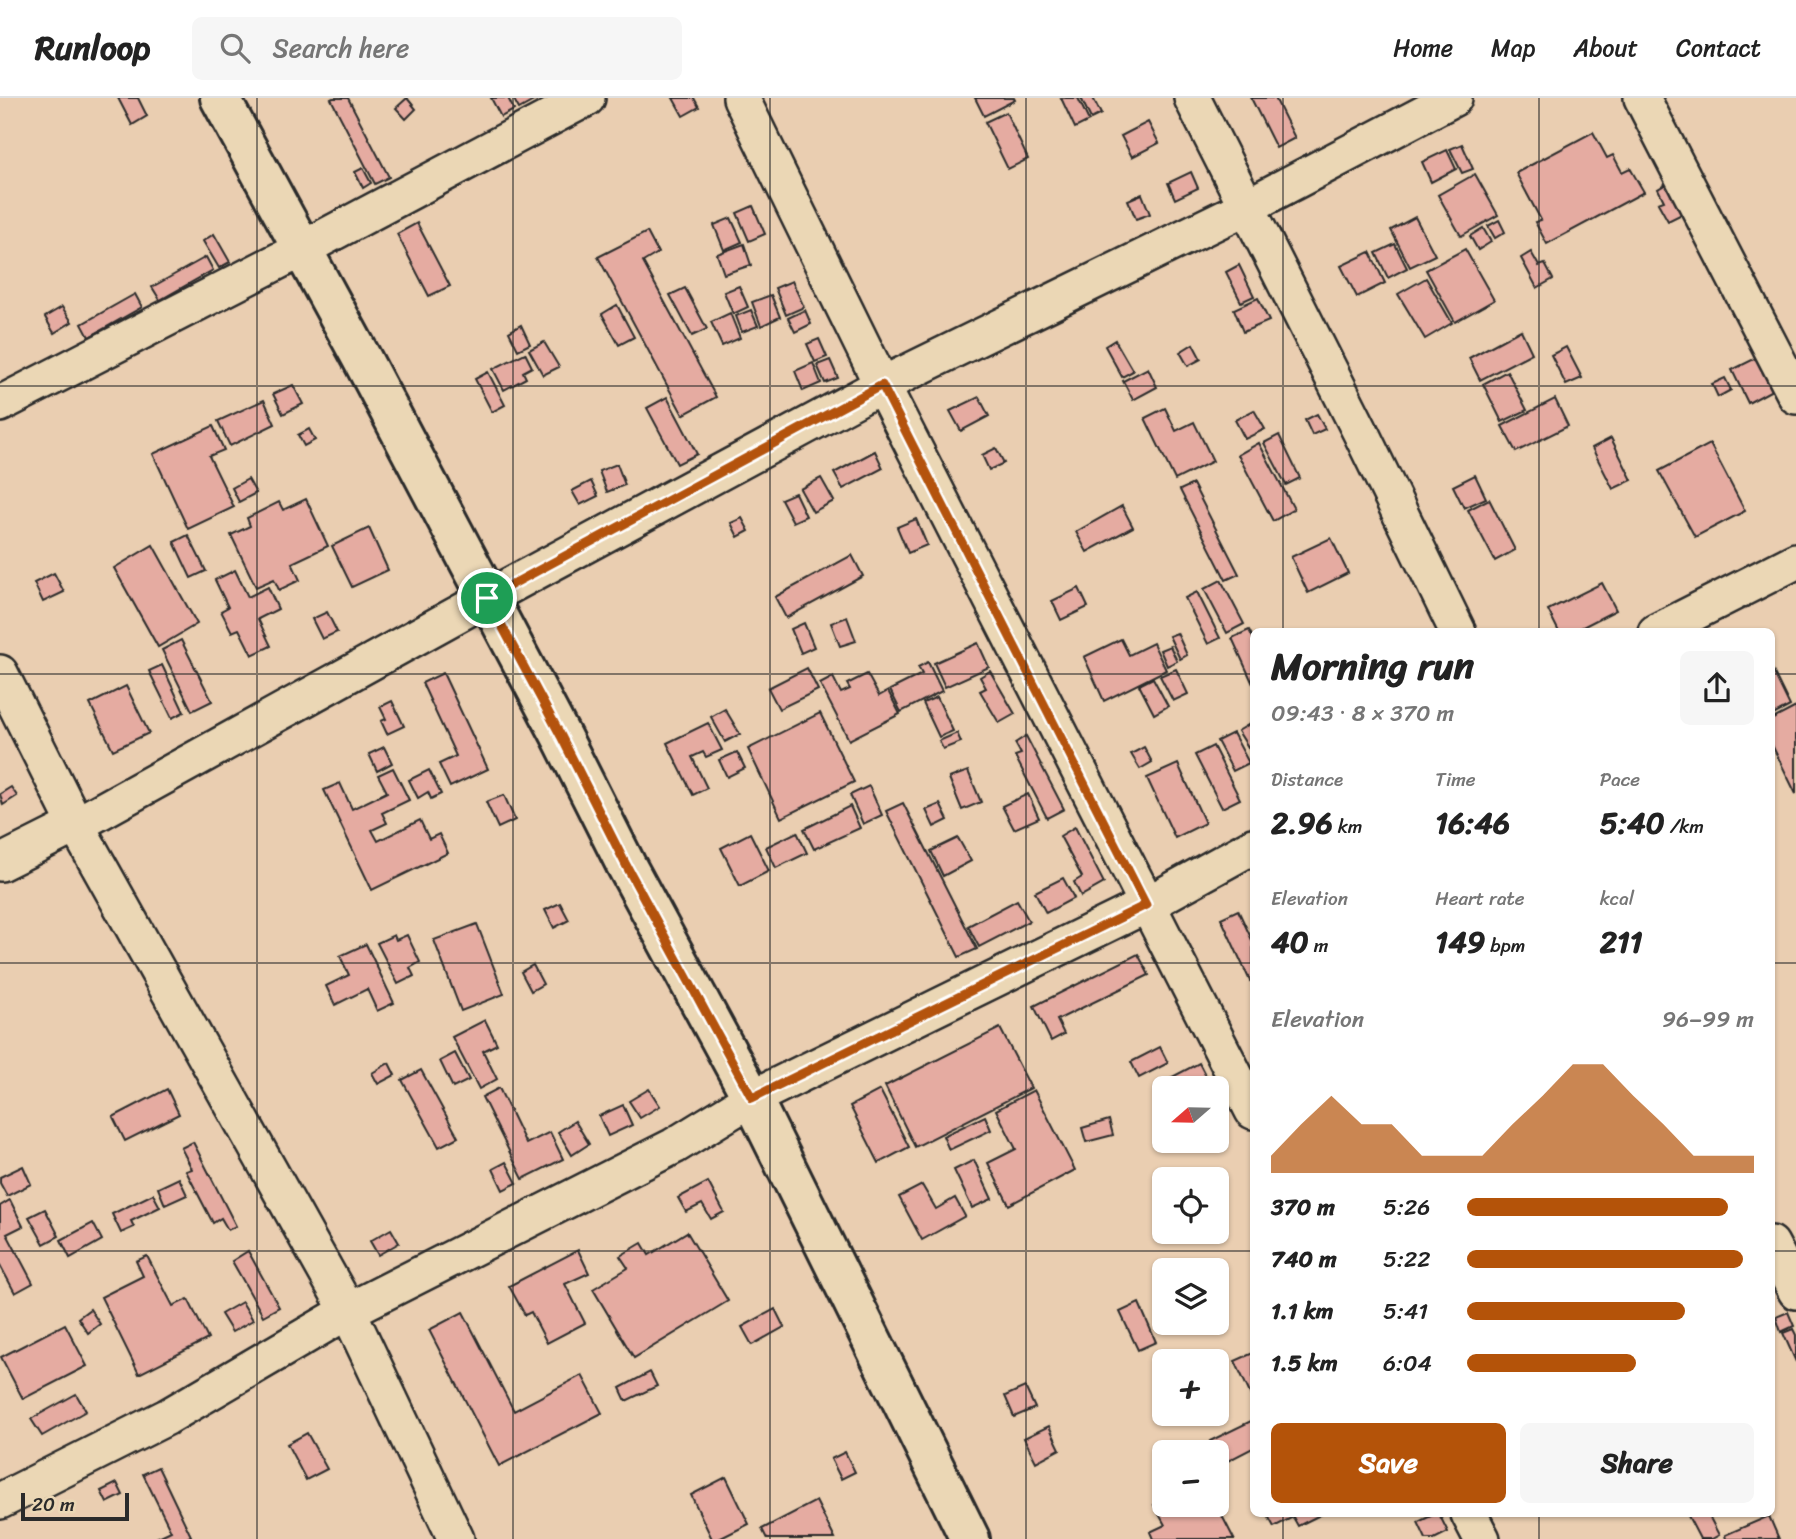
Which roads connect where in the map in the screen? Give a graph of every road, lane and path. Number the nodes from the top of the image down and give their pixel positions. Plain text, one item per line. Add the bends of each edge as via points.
1 (219, 98) edge
2 (587, 98) edge
3 (741, 98) edge
4 (1192, 98) edge
5 (1454, 98) edge
6 (1642, 98) edge
7 (1246, 207) junction
8 (302, 249) junction
9 (882, 385) junction
10 (1796, 396) edge
11 (0, 404) edge
12 (1796, 561) edge
13 (487, 598) junction
14 (1456, 628) edge
15 (1664, 628) edge
16 (0, 673) edge
17 (76, 825) junction
18 (1250, 848) edge
19 (0, 863) edge
20 (1146, 905) junction
21 (752, 1098) junction
22 (1250, 1105) edge
23 (1775, 1252) edge
24 (1796, 1291) edge
25 (348, 1311) junction
26 (0, 1501) edge
27 (1471, 1517) edge
28 (456, 1539) edge
29 (970, 1539) edge
30 (1482, 1539) edge

1 - 8 street
2 - 8 street
3 - 9 street
4 - 7 street
5 - 7 street
6 - 10 street
7 - 9 street
7 - 14 street
8 - 11 street
8 - 13 street
9 - 13 street
9 - 20 street
12 - 15 street
13 - 17 street
13 - 21 street
16 - 17 street
17 - 19 street
17 - 25 street
18 - 20 street
20 - 21 street
20 - 22 street
21 - 25 street via 674,1146
21 - 29 street
23 - 24 street
25 - 26 street via 167,1418
25 - 28 street
27 - 30 street

